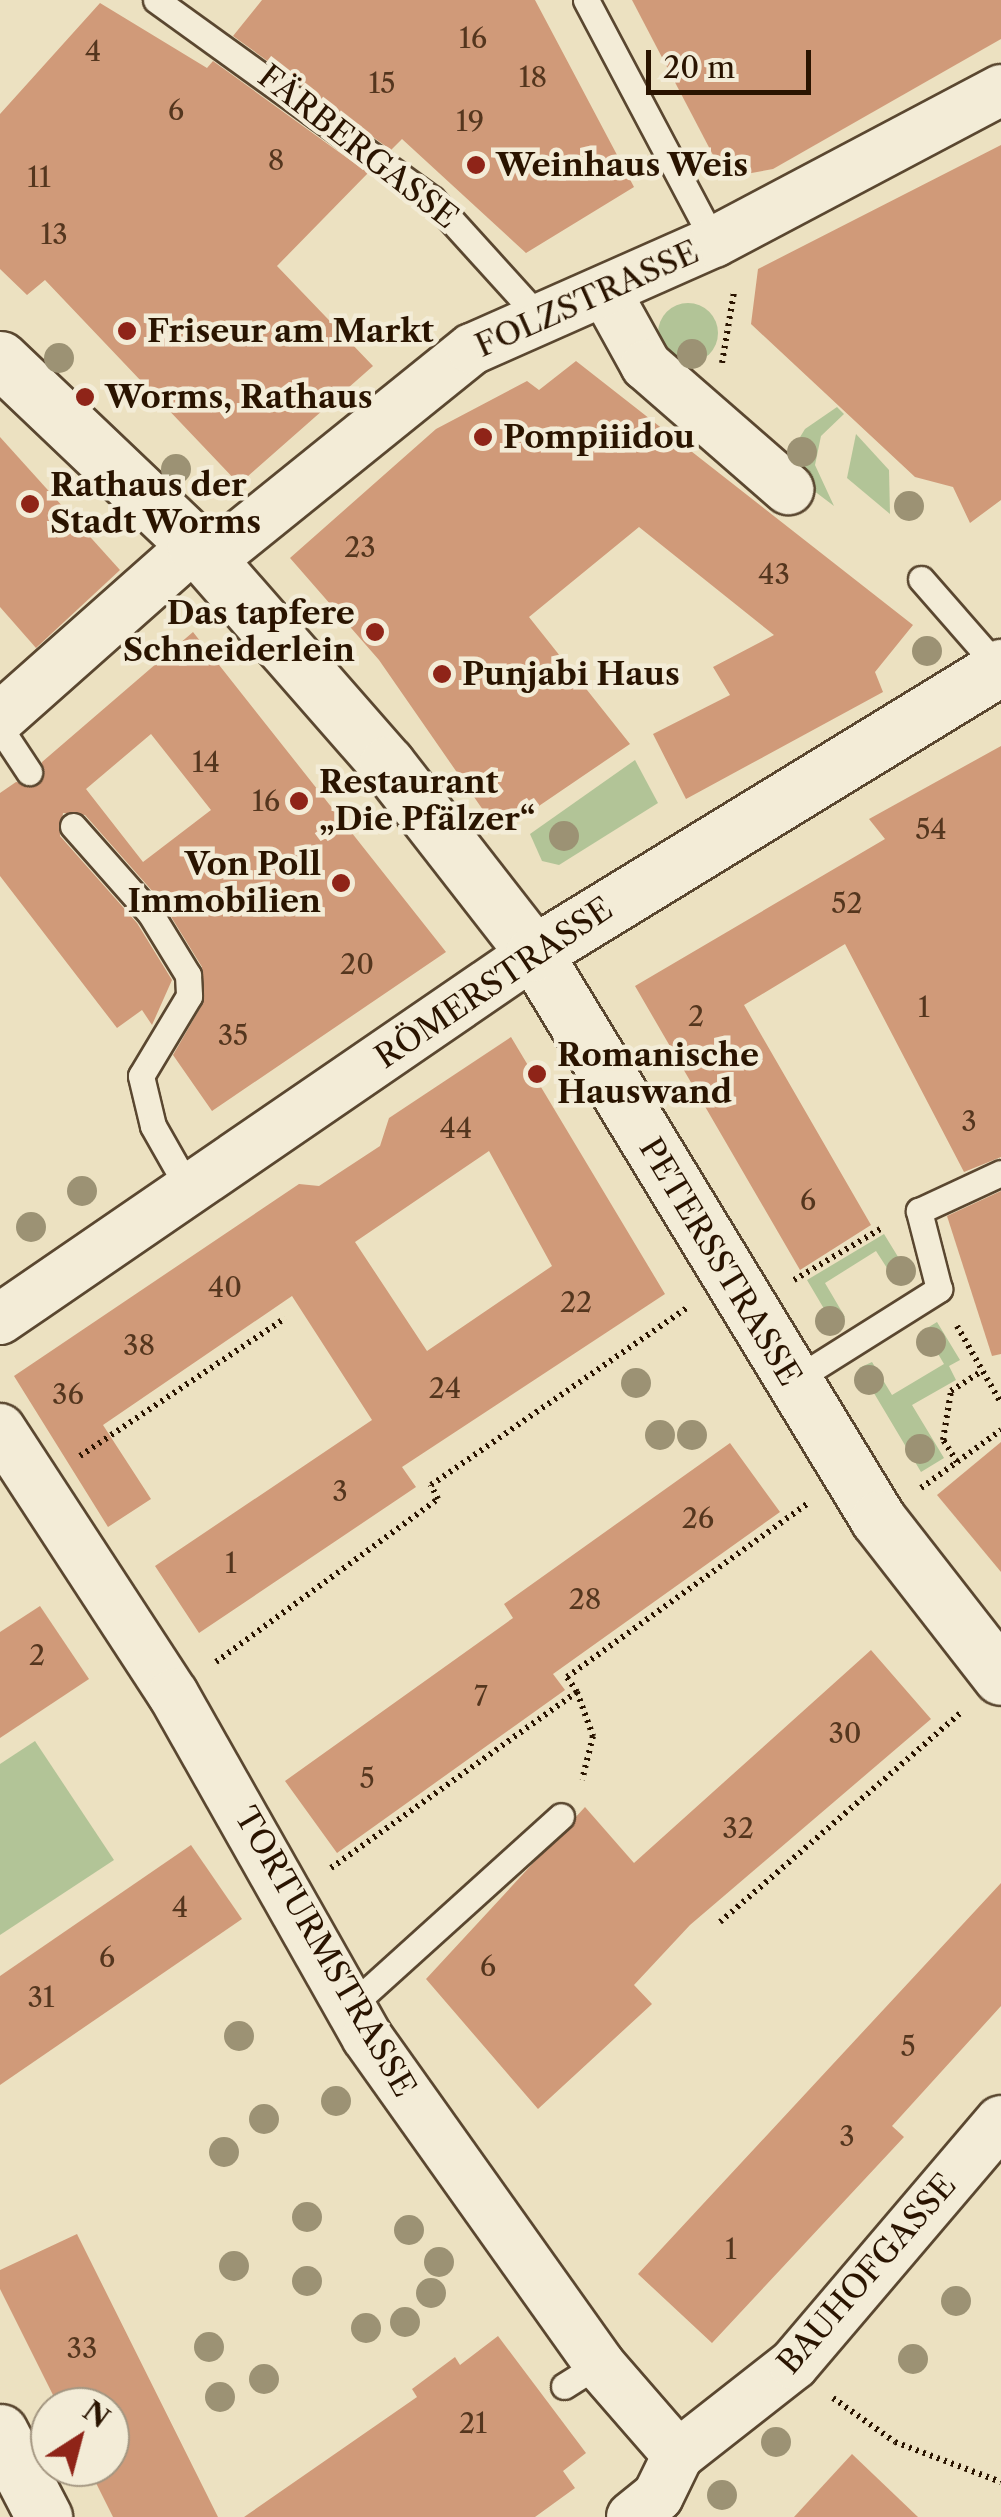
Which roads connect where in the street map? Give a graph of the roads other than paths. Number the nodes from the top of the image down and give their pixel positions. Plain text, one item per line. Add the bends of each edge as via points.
1 (156, 0) edge
2 (586, 0) edge
3 (188, 8) edge
4 (1001, 90) edge
5 (729, 234) junction
6 (605, 291) junction
7 (540, 317) junction
8 (0, 359) edge
9 (788, 489) dead end
10 (202, 553) junction
11 (921, 580) dead end
12 (1000, 668) edge
13 (0, 718) edge
14 (0, 728) edge
15 (29, 772) dead end
16 (74, 826) dead end
17 (534, 953) junction
18 (1001, 1173) edge
19 (190, 1191) junction
20 (0, 1319) edge
21 (793, 1381) junction
22 (15, 1463) edge
23 (986, 1690) edge
24 (561, 1816) road end
25 (351, 2006) junction
26 (1001, 2121) edge
27 (0, 2432) edge
28 (662, 2496) edge
29 (44, 2517) edge

1 - 3 lane, FÄRBERGASSE
2 - 5 lane
3 - 7 lane, FÄRBERGASSE via 432,199
4 - 5 street, FOLZSTRASSE
5 - 6 street, FOLZSTRASSE
6 - 7 street, FOLZSTRASSE
6 - 9 street via 646,365
7 - 10 street, FOLZSTRASSE via 435,372
8 - 10 street, PETERSSTRASSE
10 - 13 street, FOLZSTRASSE
10 - 17 street, PETERSSTRASSE via 387,764
11 - 12 lane
12 - 17 street, RÖMERSTRASSE
14 - 15 lane
16 - 19 lane via 150,913 188,975 189,996 141,1076 153,1126
17 - 19 street, RÖMERSTRASSE
17 - 21 street, PETERSSTRASSE
18 - 21 lane via 921,1218 940,1288
19 - 20 street, RÖMERSTRASSE
21 - 23 street, PETERSSTRASSE
22 - 25 street, TORTURMSTRASSE via 173,1694 294,1895
24 - 25 lane
25 - 28 street, TORTURMSTRASSE
26 - 28 street, BAUHOFGASSE via 794,2364
27 - 29 street

